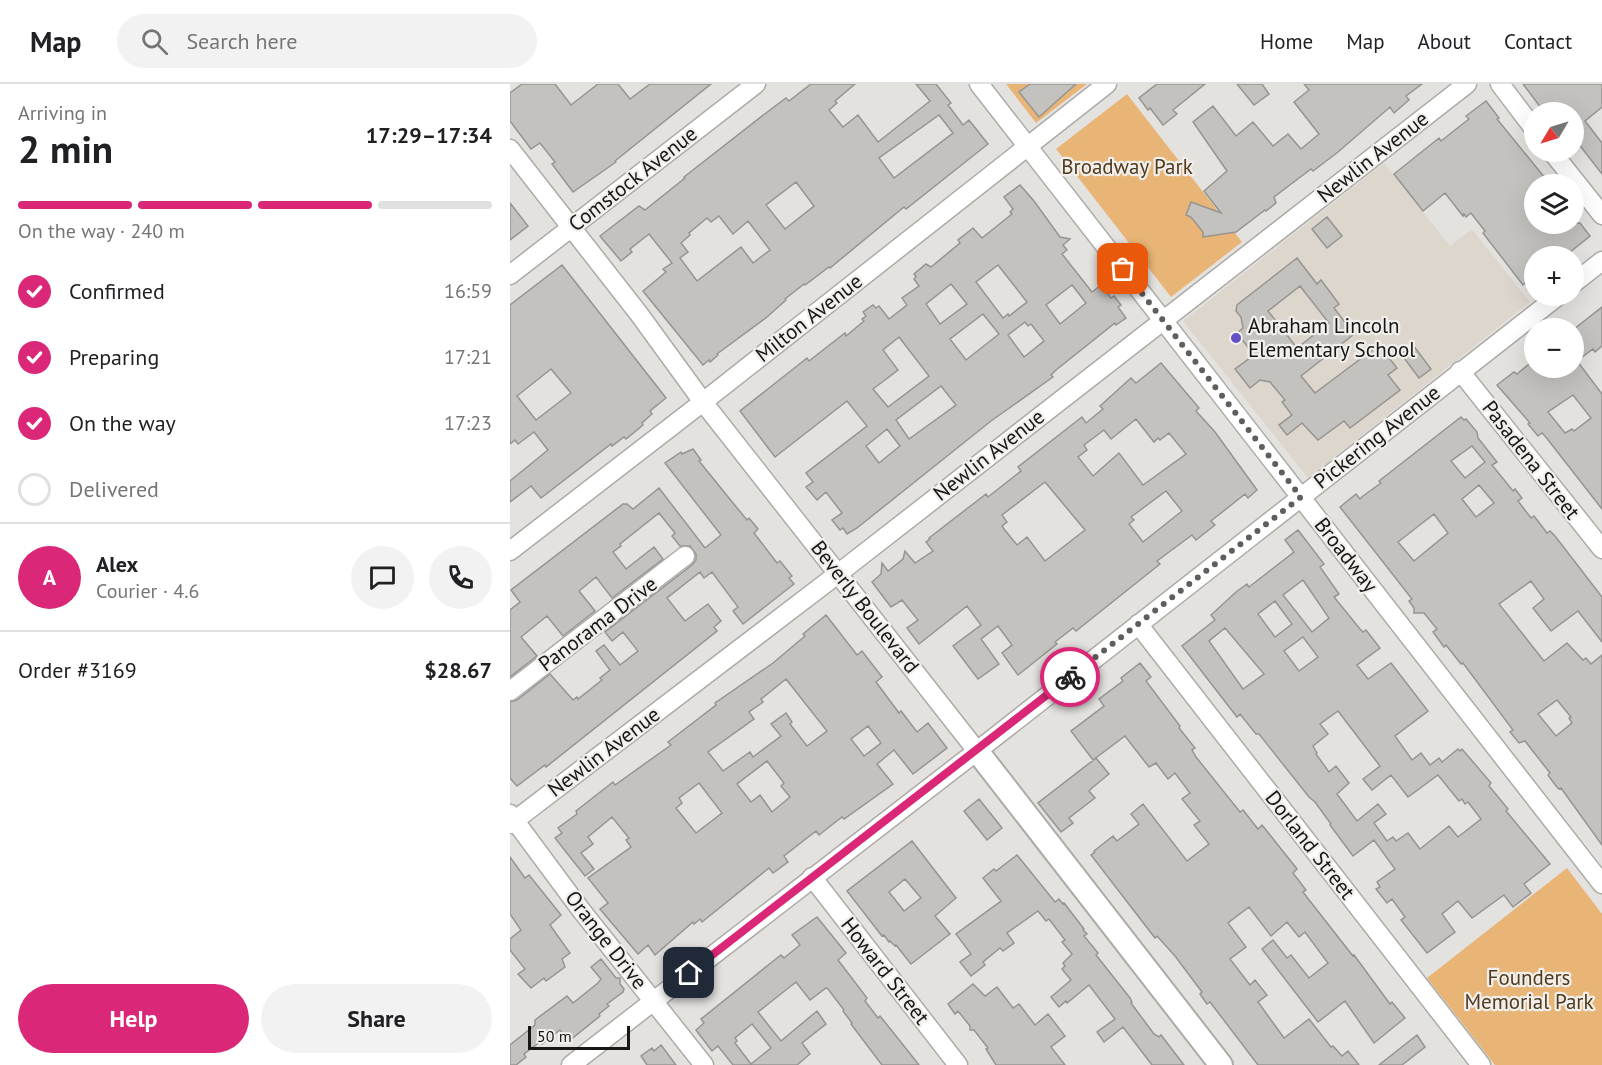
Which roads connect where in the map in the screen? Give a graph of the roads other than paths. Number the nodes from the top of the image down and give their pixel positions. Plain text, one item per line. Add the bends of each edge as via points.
1 (756, 84) edge
2 (979, 84) edge
3 (1107, 84) edge
4 (1467, 84) edge
5 (1500, 84) edge
6 (1524, 116) edge
7 (1027, 145) junction
8 (510, 149) edge
9 (1560, 162) edge
10 (1602, 215) edge
11 (571, 227) junction
12 (1602, 261) edge
13 (510, 275) edge
14 (1584, 275) edge
15 (1545, 306) edge
16 (1163, 320) junction
17 (1460, 371) junction
18 (703, 402) junction
19 (1301, 497) junction
20 (1602, 549) edge
21 (510, 551) edge
22 (685, 556) dead end
23 (838, 573) junction
24 (1138, 624) junction
25 (510, 691) edge
26 (977, 751) junction
27 (512, 820) edge
28 (812, 877) junction
29 (1602, 884) edge
30 (654, 1000) junction
31 (571, 1065) edge
32 (704, 1065) edge
33 (958, 1065) edge
34 (1221, 1065) edge
35 (1481, 1065) edge

1 - 11 street, Comstock Avenue
2 - 7 street, Broadway
3 - 7 street, Milton Avenue
4 - 16 street, Newlin Avenue
5 - 6 street
7 - 16 street, Broadway
7 - 18 street, Milton Avenue
8 - 11 street, Beverly Boulevard
9 - 10 street
11 - 13 street, Comstock Avenue
11 - 18 street, Beverly Boulevard
12 - 14 street
15 - 17 street, Pickering Avenue
16 - 19 street, Broadway
16 - 23 street, Newlin Avenue
17 - 19 street, Pickering Avenue
17 - 20 street, Pasadena Street
18 - 21 street, Milton Avenue
18 - 23 street, Beverly Boulevard
19 - 24 street, Pickering Avenue
19 - 29 street, Broadway
22 - 25 street, Panorama Drive
23 - 26 street, Beverly Boulevard
23 - 27 street, Newlin Avenue
24 - 26 street, Pickering Avenue
24 - 35 street, Dorland Street
26 - 28 street, Pickering Avenue
26 - 34 main road, Beverly Boulevard
27 - 30 street, Orange Drive
28 - 30 street, Pickering Avenue
28 - 33 street, Howard Street
30 - 31 street, Pickering Avenue
30 - 32 street, Orange Drive

